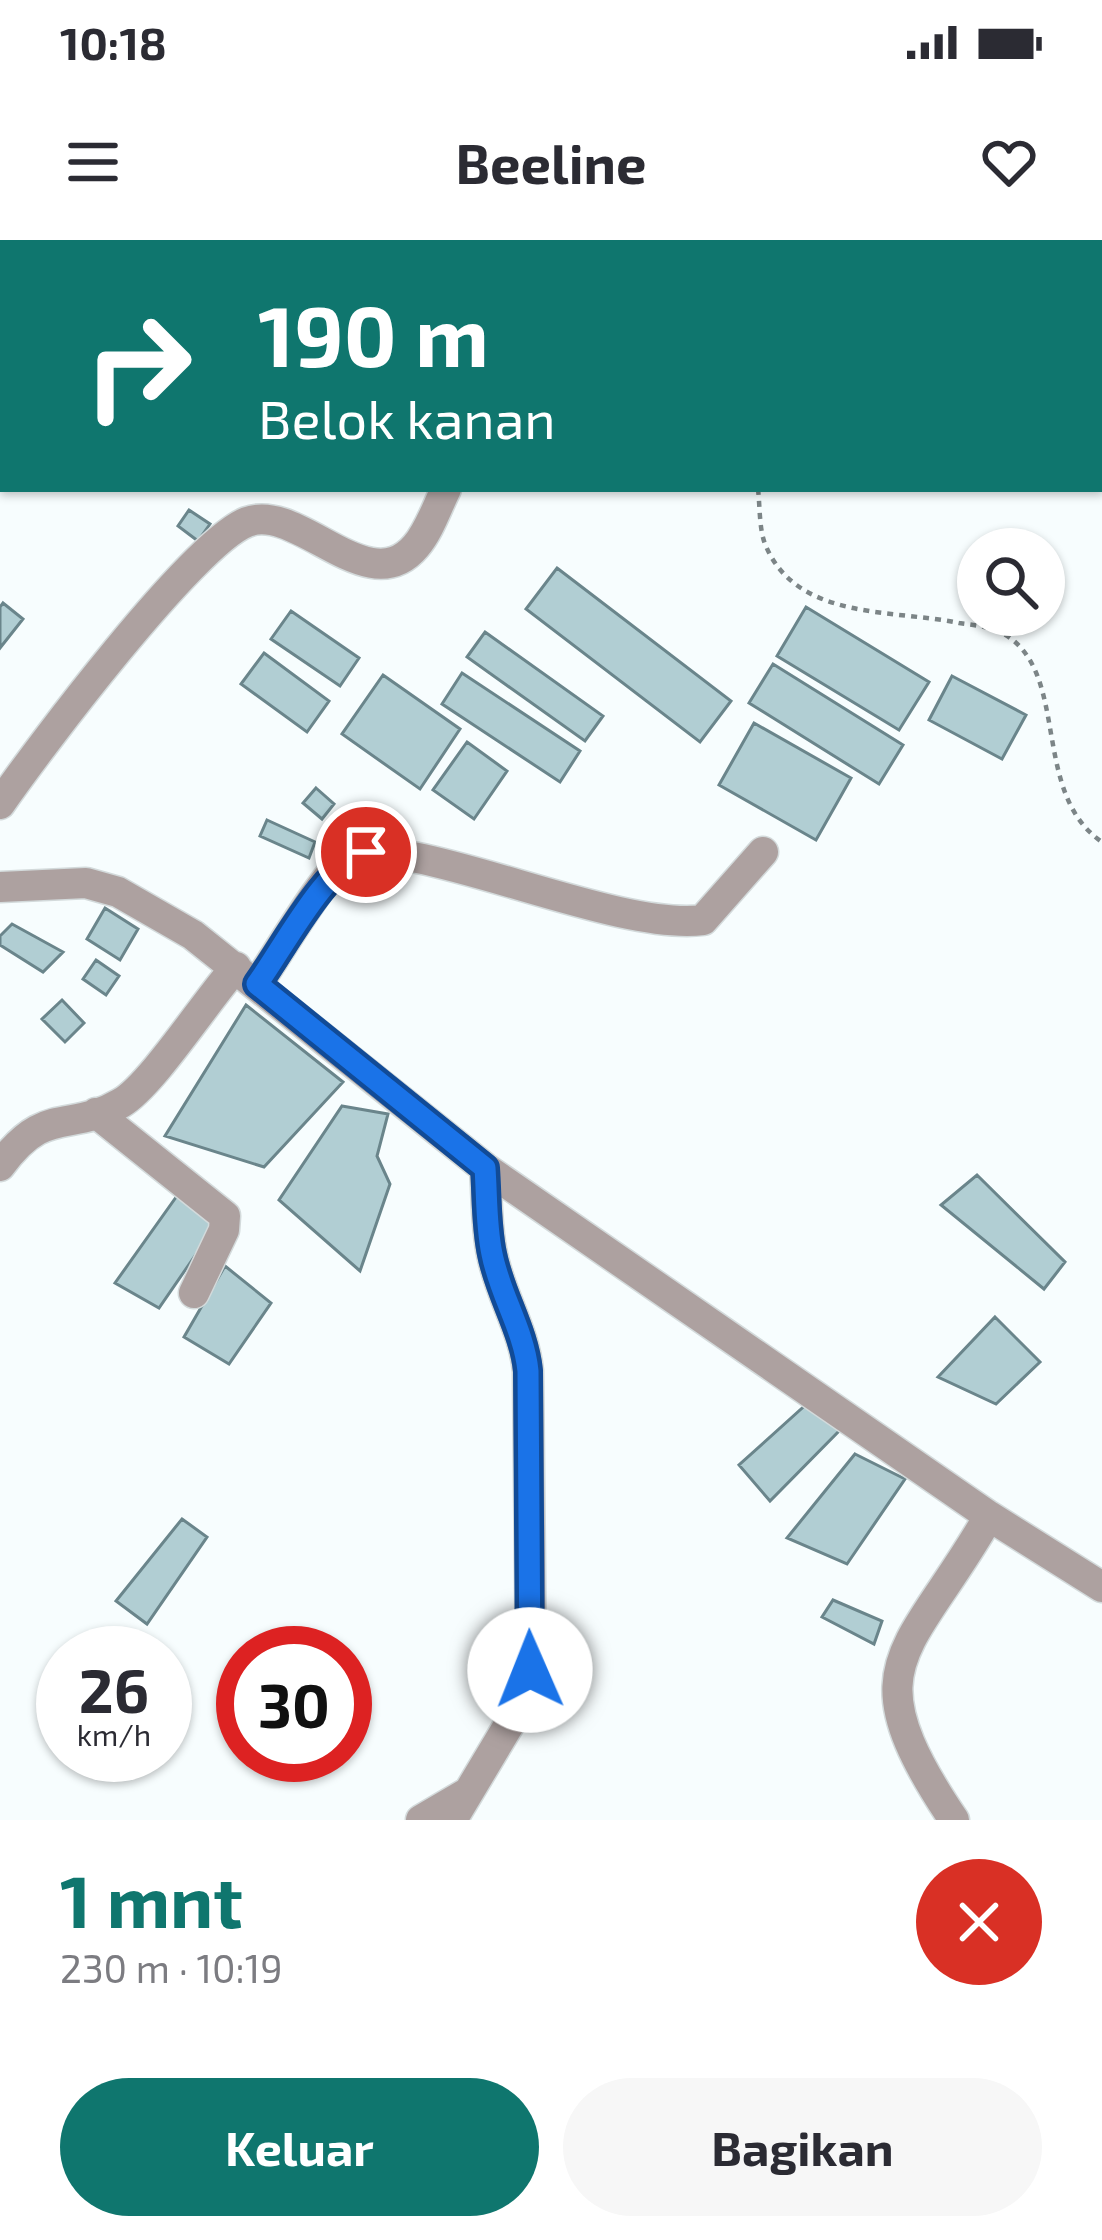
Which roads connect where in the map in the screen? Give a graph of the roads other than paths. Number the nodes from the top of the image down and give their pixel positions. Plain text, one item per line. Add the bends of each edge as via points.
1 (444, 492) edge
2 (0, 804) edge
3 (763, 852) dead end
4 (0, 887) edge
5 (246, 976) junction
6 (96, 1113) junction
7 (0, 1166) edge
8 (485, 1168) junction
9 (194, 1292) dead end
10 (989, 1516) junction
11 (1102, 1587) edge
12 (459, 1807) edge
13 (421, 1820) edge
14 (954, 1820) edge

1 - 2 street via 415,548 390,561 361,561 269,518 245,522 154,609
3 - 5 street via 703,920 671,924 401,852 366,852 344,860
4 - 5 street via 59,880 118,892
5 - 6 street via 130,1096
5 - 8 street
6 - 7 street via 40,1125
6 - 9 street via 225,1216
8 - 10 street
8 - 12 street via 491,1252 528,1371 530,1670 522,1703
10 - 11 street
10 - 14 street via 911,1636 895,1690 917,1765
12 - 13 street

